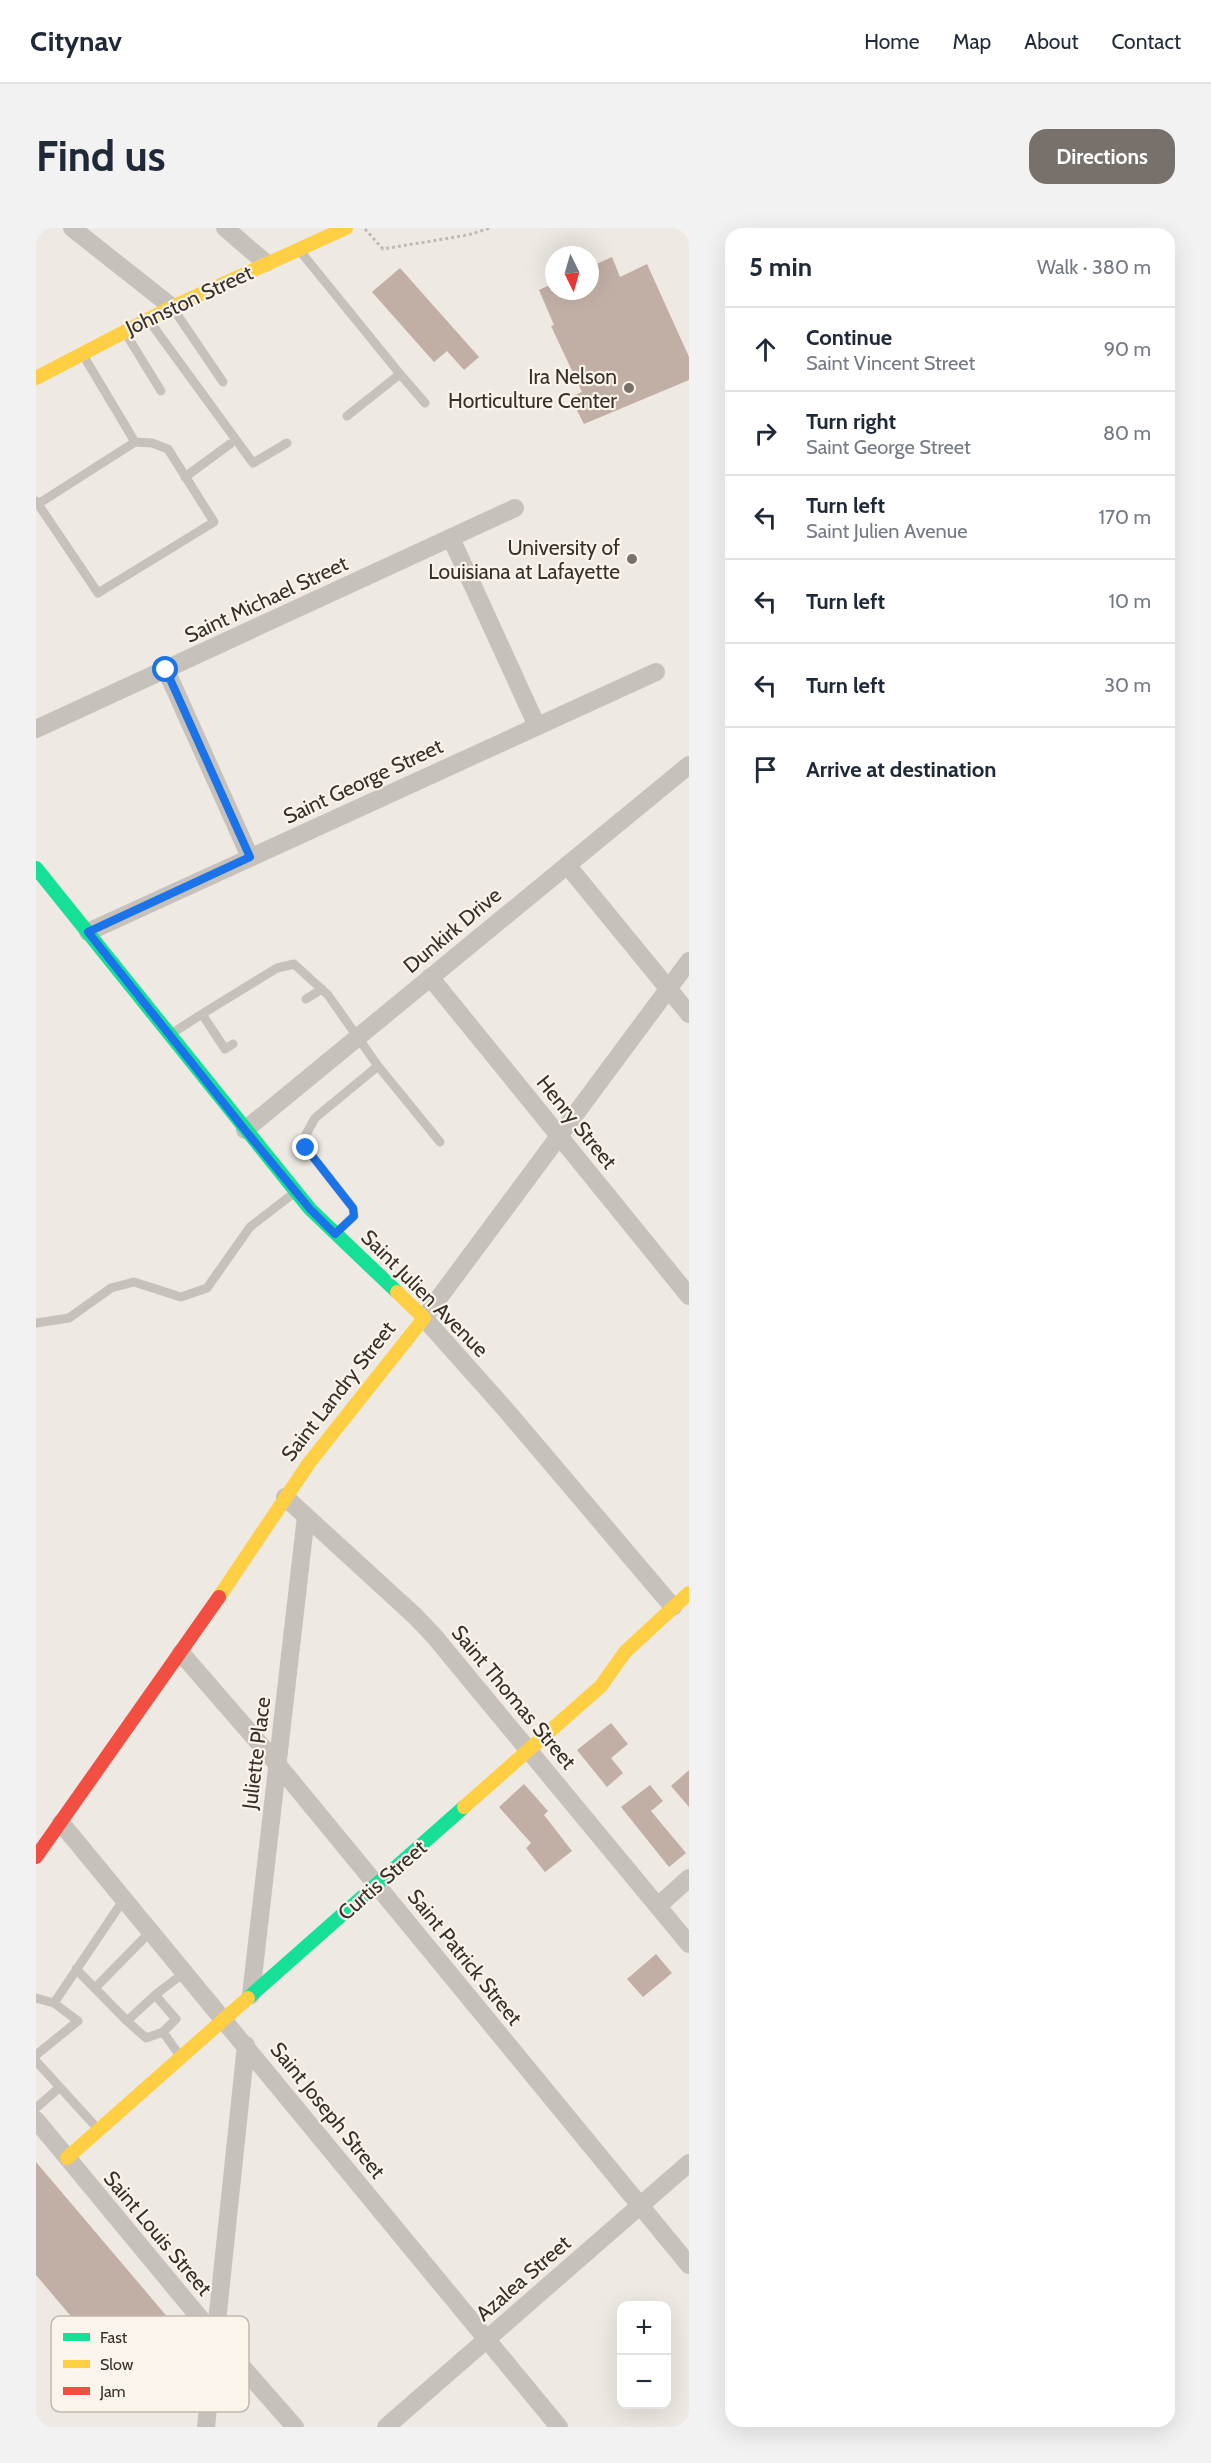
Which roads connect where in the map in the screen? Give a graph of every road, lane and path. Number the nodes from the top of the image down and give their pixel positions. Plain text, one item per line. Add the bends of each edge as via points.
1 (72, 228) edge
2 (225, 228) edge
3 (346, 228) edge
4 (364, 228) edge
5 (490, 228) edge
6 (299, 249) junction
7 (266, 263) junction
8 (172, 307) junction
9 (147, 319) junction
10 (124, 331) junction
11 (82, 353) junction
12 (400, 374) junction
13 (36, 378) edge
14 (223, 382) dead end
15 (161, 391) dead end
16 (424, 403) dead end
17 (347, 416) dead end
18 (135, 442) junction
19 (287, 443) dead end
20 (230, 444) dead end
21 (185, 477) junction
22 (37, 502) edge
23 (515, 508) dead end
24 (451, 538) junction
25 (166, 670) junction
26 (656, 672) dead end
27 (537, 726) junction
28 (36, 729) edge
29 (689, 765) edge
30 (250, 857) junction
31 (567, 865) junction
32 (36, 868) edge
33 (88, 932) junction
34 (689, 961) edge
35 (430, 977) junction
36 (322, 989) junction
37 (669, 989) junction
38 (306, 999) dead end
39 (202, 1014) junction
40 (689, 1014) edge
41 (170, 1034) junction
42 (357, 1038) junction
43 (233, 1044) dead end
44 (378, 1066) junction
45 (245, 1130) junction
46 (559, 1135) junction
47 (440, 1142) dead end
48 (296, 1191) junction
49 (335, 1234) junction
50 (689, 1296) edge
51 (424, 1318) junction
52 (36, 1323) edge
53 (285, 1497) junction
54 (306, 1516) junction
55 (689, 1593) edge
56 (673, 1607) junction
57 (181, 1653) junction
58 (530, 1750) junction
59 (278, 1765) junction
60 (60, 1823) junction
61 (36, 1857) edge
62 (689, 1878) edge
63 (377, 1885) junction
64 (124, 1899) junction
65 (658, 1906) junction
66 (151, 1931) junction
67 (689, 1944) edge
68 (76, 1969) junction
69 (185, 1972) junction
70 (96, 1987) junction
71 (155, 1995) junction
72 (251, 1995) junction
73 (36, 1998) edge
74 (54, 2003) junction
75 (127, 2020) junction
76 (225, 2020) junction
77 (163, 2032) junction
78 (246, 2045) junction
79 (36, 2055) edge
80 (181, 2058) junction
81 (36, 2061) edge
82 (60, 2087) junction
83 (36, 2108) edge
84 (36, 2120) edge
85 (99, 2130) junction
86 (67, 2158) junction
87 (689, 2163) edge
88 (640, 2206) junction
89 (689, 2265) edge
90 (198, 2316) edge
91 (216, 2316) edge
92 (486, 2339) junction
93 (249, 2375) edge
94 (207, 2412) edge
95 (206, 2427) edge
96 (295, 2427) edge
97 (386, 2427) edge
98 (559, 2427) edge

1 - 8 street
2 - 7 street
3 - 6 street, Johnston Street
4 - 5 path via 383,249
6 - 7 street, Johnston Street
6 - 12 lane
7 - 8 street, Johnston Street
8 - 9 street, Johnston Street
8 - 14 lane
9 - 10 street, Johnston Street
9 - 19 lane via 254,463
10 - 11 street, Johnston Street
10 - 15 lane
11 - 13 street, Johnston Street
11 - 18 lane
12 - 16 lane
12 - 17 lane
18 - 21 lane via 152,442 168,449
18 - 22 lane
20 - 21 lane
21 - 22 lane via 214,522 98,593
23 - 24 street, Saint Michael Street
24 - 25 street, Saint Michael Street
24 - 27 street
25 - 28 street, Saint Michael Street
25 - 30 street
26 - 27 street, Saint George Street
27 - 30 street, Saint George Street
29 - 31 street, Dunkirk Drive
30 - 33 street, Saint George Street
31 - 35 street, Dunkirk Drive
31 - 37 street
32 - 33 street, Saint Julien Avenue
33 - 41 street, Saint Julien Avenue
34 - 37 street, Saint Landry Street
35 - 42 street, Dunkirk Drive
35 - 46 street, Henry Street
36 - 38 lane
36 - 39 lane via 294,964 277,968
36 - 42 lane
37 - 40 street
37 - 46 street, Saint Landry Street
39 - 41 lane
39 - 43 lane via 225,1049
41 - 45 street, Saint Julien Avenue
42 - 44 lane
42 - 45 street, Dunkirk Drive
44 - 47 lane
44 - 49 lane via 315,1119 304,1138 306,1148 353,1208 354,1216
45 - 48 street, Saint Julien Avenue
46 - 50 street, Henry Street
46 - 51 street, Saint Landry Street
48 - 49 street, Saint Julien Avenue
48 - 52 lane via 250,1227 207,1288 182,1297 134,1281 111,1288 69,1318
49 - 51 street, Saint Julien Avenue
51 - 53 street, Saint Landry Street
51 - 56 street, Saint Julien Avenue
53 - 54 street, Saint Thomas Street
53 - 57 street, Saint Landry Street
54 - 58 street, Saint Thomas Street via 415,1616
54 - 59 street, Juliette Place
55 - 56 street, Curtis Street
56 - 58 street, Curtis Street via 624,1652 601,1686
57 - 59 street, Saint Patrick Street
57 - 60 street, Saint Landry Street
58 - 63 street, Curtis Street
58 - 65 street, Saint Thomas Street
59 - 63 street, Saint Patrick Street
59 - 72 street, Juliette Place
60 - 61 street, Saint Landry Street
60 - 64 street, Saint Joseph Street
62 - 65 street
63 - 72 street, Curtis Street
63 - 88 street, Saint Patrick Street
64 - 66 street, Saint Joseph Street
64 - 68 lane
65 - 67 street, Saint Thomas Street
66 - 69 street, Saint Joseph Street
66 - 70 lane
68 - 70 lane
68 - 74 lane
69 - 71 lane
69 - 76 street, Saint Joseph Street
70 - 75 lane
71 - 75 lane
71 - 77 lane via 176,2019
72 - 76 street, Curtis Street
73 - 74 lane
74 - 79 lane via 78,2021
75 - 77 lane via 146,2038
76 - 78 street, Saint Joseph Street
76 - 80 street, Curtis Street
77 - 80 lane
78 - 91 street
78 - 92 street, Saint Joseph Street
80 - 85 street, Curtis Street
81 - 82 lane
82 - 83 lane
82 - 85 lane
84 - 86 street, Saint Louis Street
85 - 86 street, Curtis Street
86 - 90 street, Saint Louis Street
87 - 88 street, Azalea Street
88 - 89 street, Saint Patrick Street
88 - 92 street, Azalea Street
92 - 97 street, Azalea Street
92 - 98 street, Saint Joseph Street
93 - 96 street, Saint Louis Street
94 - 95 street

